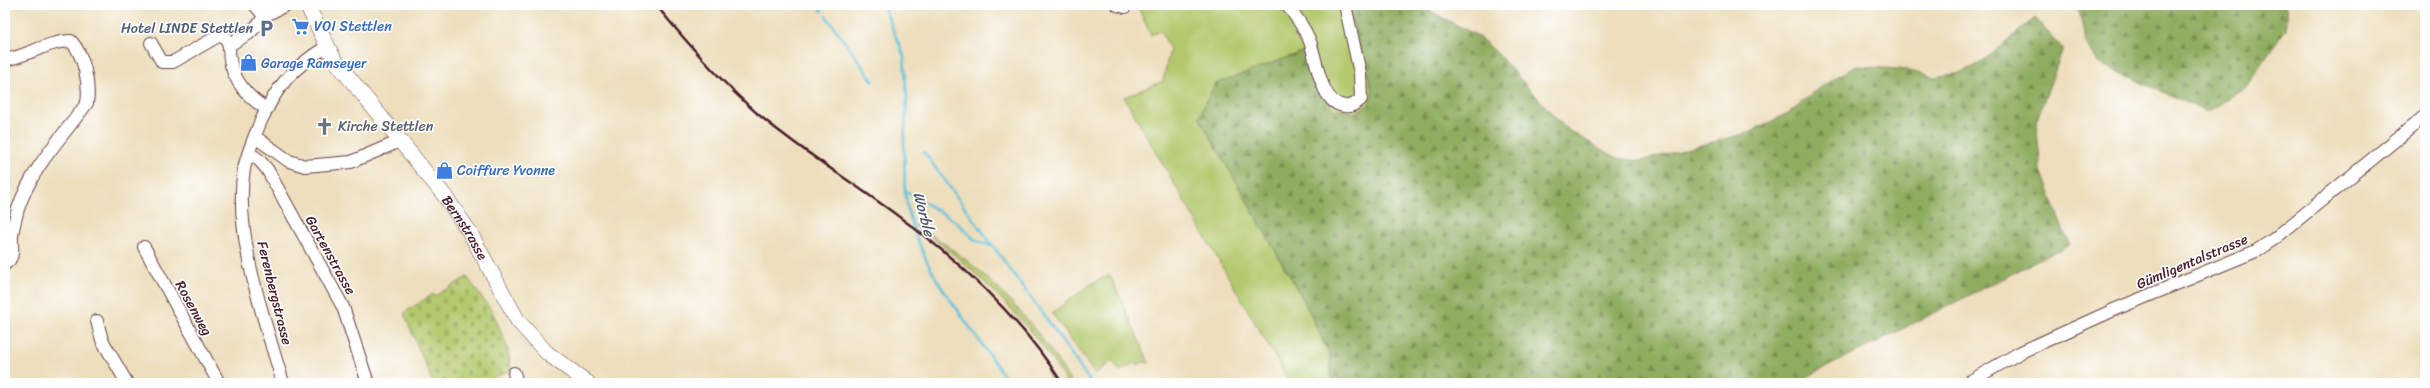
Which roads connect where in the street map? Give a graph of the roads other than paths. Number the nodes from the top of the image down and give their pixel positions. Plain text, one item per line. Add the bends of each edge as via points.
1 (255, 5) edge
2 (286, 5) edge
3 (307, 5) edge
4 (1287, 5) edge
5 (1345, 5) edge
6 (264, 16) junction
7 (151, 43) dead end
8 (228, 45) junction
9 (326, 47) junction
10 (5, 60) edge
11 (267, 109) junction
12 (2425, 116) edge
13 (255, 137) junction
14 (400, 141) junction
15 (249, 153) junction
16 (144, 247) dead end
17 (5, 264) edge
18 (97, 321) dead end
19 (127, 383) edge
20 (219, 383) edge
21 (283, 383) edge
22 (368, 383) edge
23 (588, 383) edge
24 (1967, 383) edge

1 - 6 street
2 - 6 street
3 - 9 main road, Bernstrasse
4 - 5 street via 1309,39 1328,96 1336,103 1346,106 1354,105 1361,99 1362,82
6 - 8 street via 248,34
7 - 8 street via 162,62 173,62 220,35 225,37
8 - 11 street via 228,60 238,83 257,103
9 - 11 street, Ferenbergstrasse via 293,70 280,85
9 - 14 main road, Bernstrasse via 343,72
10 - 17 street via 62,41 71,41 81,54 88,94 87,103 41,160 18,208 12,237 13,252
11 - 13 street, Ferenbergstrasse
12 - 24 street, Gümligentalstrasse via 2256,251 2021,352
13 - 14 street via 289,161 305,166 351,162
13 - 15 street, Ferenbergstrasse
14 - 23 main road, Bernstrasse via 470,231 518,321 547,353
15 - 21 street, Ferenbergstrasse via 244,177 243,204 248,253 263,317
15 - 22 street, Gartenstrasse via 267,169 343,307
16 - 20 street, Rosenweg
18 - 19 street via 102,340

